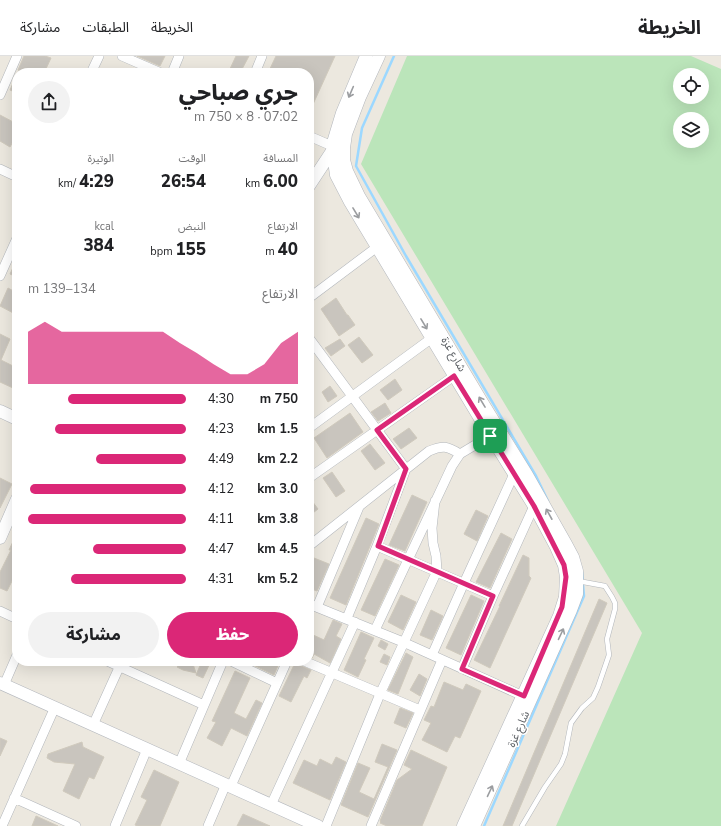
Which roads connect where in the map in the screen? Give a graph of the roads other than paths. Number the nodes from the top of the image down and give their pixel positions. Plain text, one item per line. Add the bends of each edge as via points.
1 (17, 56) edge
2 (99, 56) edge
3 (122, 56) edge
4 (179, 56) edge
5 (262, 56) edge
6 (366, 56) edge
7 (379, 56) edge
8 (93, 68) edge
9 (150, 68) edge
10 (174, 68) edge
11 (257, 68) edge
12 (0, 94) edge
13 (314, 139) edge
14 (332, 148) junction
15 (0, 169) edge
16 (12, 175) edge
17 (314, 178) edge
18 (377, 247) junction
19 (12, 249) edge
20 (0, 276) edge
21 (314, 294) edge
22 (432, 338) junction
23 (314, 345) edge
24 (454, 376) junction
25 (352, 397) junction
26 (0, 411) edge
27 (12, 417) edge
28 (314, 424) edge
29 (377, 430) junction
30 (495, 433) junction
31 (460, 454) junction
32 (406, 469) junction
33 (314, 474) edge
34 (514, 474) junction
35 (435, 501) junction
36 (360, 505) junction
37 (534, 506) junction
38 (12, 507) edge
39 (4, 520) edge
40 (0, 538) edge
41 (314, 540) edge
42 (378, 546) junction
43 (408, 559) junction
44 (437, 571) junction
45 (578, 581) junction
46 (464, 583) junction
47 (493, 596) junction
48 (314, 602) edge
49 (314, 607) edge
50 (0, 611) edge
51 (12, 617) edge
52 (351, 620) junction
53 (375, 630) junction
54 (403, 642) junction
55 (432, 655) junction
56 (442, 660) junction
57 (12, 665) edge
58 (314, 665) edge
59 (120, 666) edge
60 (125, 666) edge
61 (221, 666) edge
62 (241, 666) edge
63 (285, 666) edge
64 (462, 669) junction
65 (331, 673) junction
66 (277, 683) junction
67 (2, 684) edge
68 (380, 694) junction
69 (524, 696) junction
70 (204, 705) junction
71 (55, 707) junction
72 (420, 710) junction
73 (93, 725) junction
74 (147, 750) junction
75 (179, 764) junction
76 (228, 785) junction
77 (14, 798) junction
78 (271, 805) junction
79 (2, 826) edge
80 (76, 826) edge
81 (115, 826) edge
82 (208, 826) edge
83 (318, 826) edge
84 (326, 826) edge
85 (371, 826) edge
86 (464, 826) edge
87 (474, 826) edge
88 (522, 826) edge

1 - 12 street
2 - 8 street
3 - 9 street
4 - 10 street
5 - 11 street
6 -> 14 main road, شارع غزة via 342,114
30 -> 7 main road, شارع غزة via 347,171 344,160 346,134
13 - 14 street
14 - 17 main road
14 -> 18 main road, شارع غزة via 336,175
15 - 16 street
18 - 21 street
18 -> 22 main road, شارع غزة
19 - 20 street
22 - 24 main road, شارع غزة
22 - 25 street
23 - 25 street
24 - 29 street
24 - 30 main road, شارع غزة
25 - 28 street
25 - 29 street
26 - 27 main road
29 - 32 street
29 - 33 street
30 - 31 street
30 - 34 main road, شارع غزة
45 -> 30 main road, شارع غزة via 573,557 566,544 527,475
31 - 32 street via 440,447 429,451
31 - 35 street
32 - 36 street
32 - 42 street
34 - 37 main road, شارع غزة
34 - 46 street
35 - 43 street
35 - 44 street via 432,528
36 - 41 street
36 - 48 street
37 - 47 street
37 - 69 main road, شارع غزة via 564,565 566,582 561,611
38 - 39 main road
39 - 40 main road
42 - 43 street
42 - 52 street
43 - 44 street
43 - 53 street
44 - 46 street
44 - 54 street
87 -> 45 main road, شارع غزة via 568,620 577,594
45 - 88 lane via 605,586 615,603 607,640 609,655 595,695 579,711 570,725 561,764
46 - 47 street
46 - 55 street
47 - 64 street
49 - 52 street
50 - 51 street
52 - 53 street
52 - 65 street
53 - 54 street
54 - 55 street
54 - 68 street
55 - 56 street
56 - 64 street
56 - 72 street
57 - 67 street
58 - 65 street
59 - 73 street
60 - 70 street
61 - 70 street
62 - 66 street
63 - 66 street
64 - 69 street
65 - 68 street
65 - 78 street
66 - 76 street
67 - 71 main road
68 - 72 street
68 - 84 street
69 - 86 main road, شارع غزة
70 - 75 street
71 - 73 main road
71 - 77 street
72 - 85 street
73 - 74 main road
74 - 75 main road
74 - 81 street
75 - 76 main road
76 - 78 main road
76 - 82 street
77 - 79 street
77 - 80 street
78 - 83 main road

